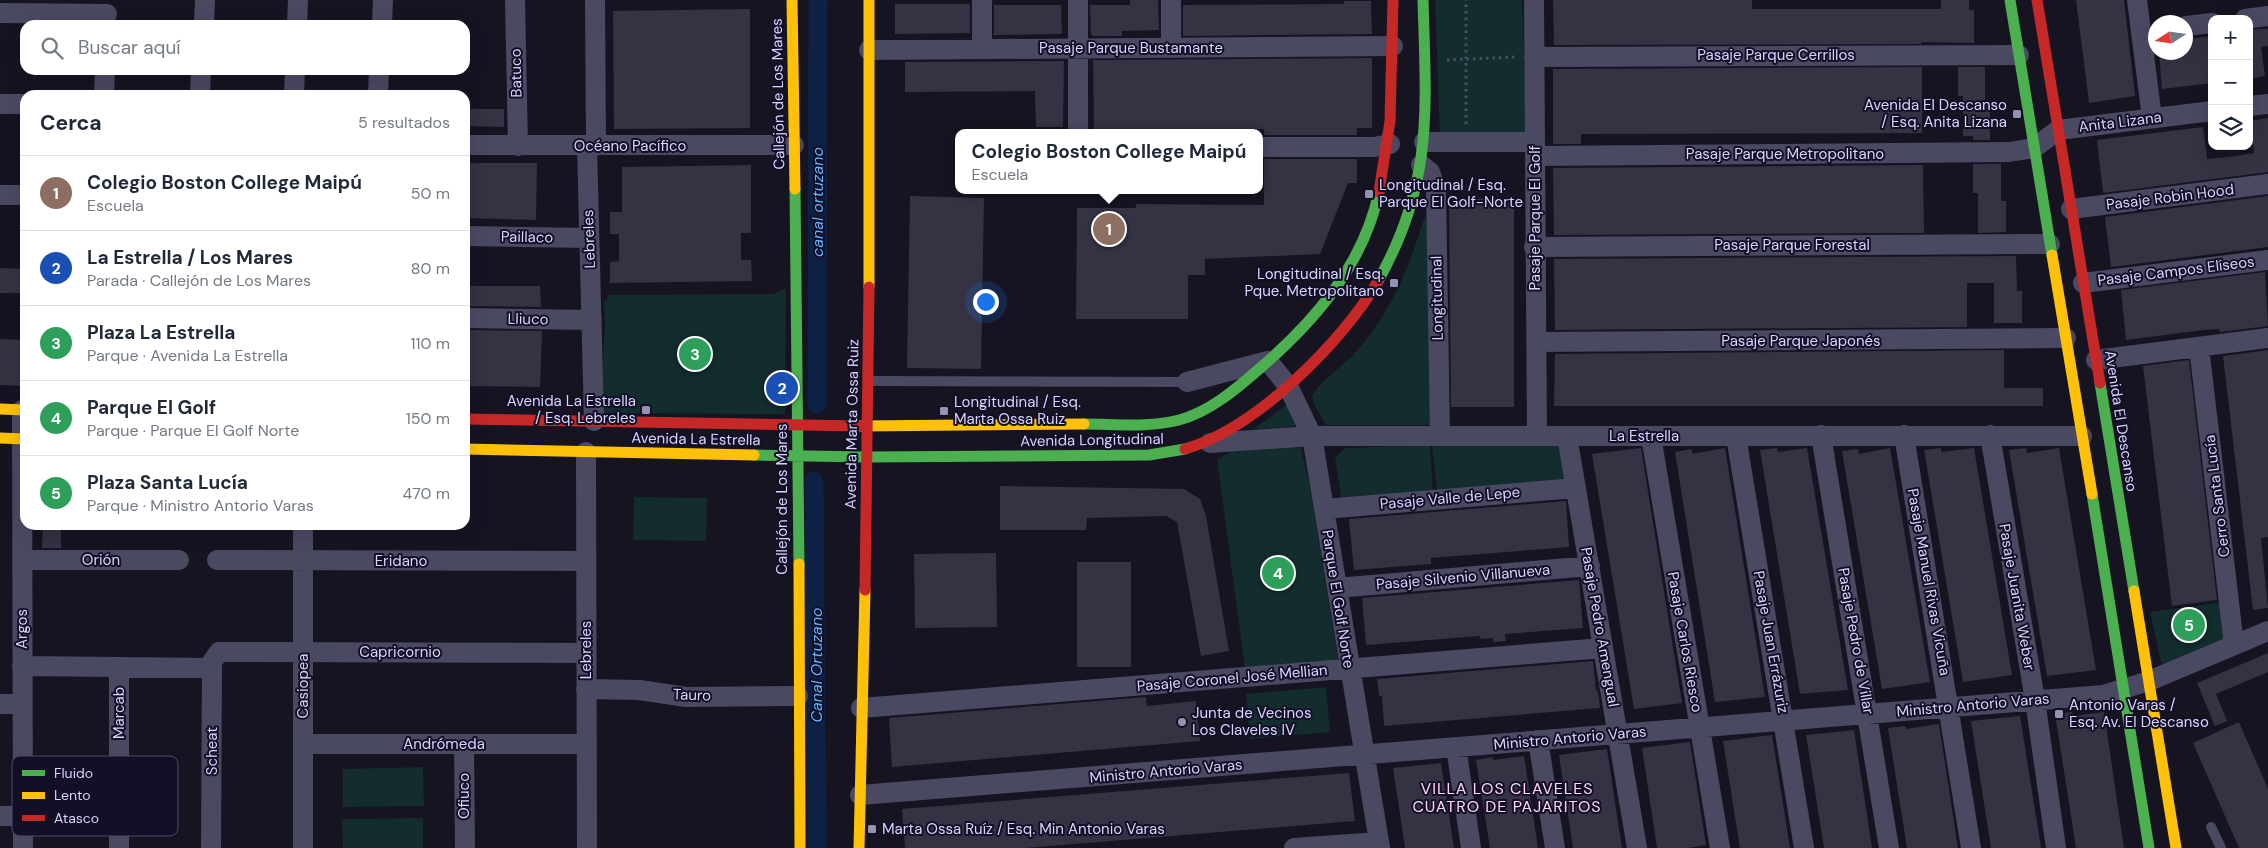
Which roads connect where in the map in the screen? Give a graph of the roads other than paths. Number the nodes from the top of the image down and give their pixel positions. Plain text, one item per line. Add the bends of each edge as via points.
1 (205, 0) edge
2 (298, 0) edge
3 (383, 0) edge
4 (515, 0) edge
5 (595, 0) edge
6 (792, 0) edge
7 (869, 0) edge
8 (982, 0) edge
9 (1078, 0) edge
10 (1171, 0) edge
11 (1393, 0) edge
12 (1423, 0) edge
13 (1534, 0) edge
14 (2010, 0) edge
15 (2037, 0) edge
16 (2137, 0) edge
17 (0, 13) edge
18 (108, 13) edge
19 (2268, 16) edge
20 (2253, 18) edge
21 (204, 20) edge
22 (297, 20) edge
23 (382, 20) edge
24 (2208, 23) edge
25 (2193, 25) edge
26 (2148, 31) edge
27 (1393, 46) junction
28 (1171, 48) junction
29 (1078, 49) junction
30 (869, 50) junction
31 (982, 50) junction
32 (2019, 55) junction
33 (1534, 56) junction
34 (2149, 60) edge
35 (105, 75) edge
36 (201, 75) edge
37 (296, 75) edge
38 (379, 75) edge
39 (104, 90) edge
40 (200, 90) edge
41 (294, 90) edge
42 (378, 90) edge
43 (0, 104) edge
44 (20, 104) edge
45 (2268, 104) edge
46 (2253, 106) edge
47 (2208, 111) edge
48 (2152, 118) junction
49 (1078, 129) edge
50 (2058, 130) junction
51 (1424, 142) junction
52 (1390, 144) junction
53 (470, 145) edge
54 (794, 145) junction
55 (518, 146) junction
56 (591, 146) junction
57 (1263, 147) edge
58 (2034, 148) junction
59 (1535, 149) junction
60 (1422, 165) junction
61 (2268, 184) edge
62 (0, 195) edge
63 (20, 195) edge
64 (2071, 209) junction
65 (470, 236) edge
66 (590, 238) junction
67 (2050, 244) junction
68 (1534, 247) junction
69 (2268, 260) edge
70 (2083, 283) junction
71 (470, 318) edge
72 (592, 320) junction
73 (2066, 338) junction
74 (2268, 338) edge
75 (1536, 342) junction
76 (2199, 347) junction
77 (2096, 360) junction
78 (1268, 361) junction
79 (869, 381) junction
80 (1187, 382) joint
81 (1288, 386) junction
82 (0, 409) edge
83 (20, 410) edge
84 (470, 419) edge
85 (594, 421) junction
86 (797, 426) junction
87 (868, 426) junction
88 (1821, 435) junction
89 (1904, 435) junction
90 (1990, 435) junction
91 (1312, 436) junction
92 (1440, 436) junction
93 (1537, 436) junction
94 (1567, 436) junction
95 (1651, 436) junction
96 (1736, 436) junction
97 (2082, 436) junction
98 (0, 438) edge
99 (20, 439) edge
100 (1206, 443) junction
101 (470, 449) edge
102 (586, 452) junction
103 (797, 456) junction
104 (867, 458) junction
105 (1576, 488) junction
106 (1324, 509) junction
107 (22, 530) edge
108 (303, 530) edge
109 (22, 560) junction
110 (179, 560) dead end
111 (217, 560) dead end
112 (303, 560) junction
113 (586, 561) junction
114 (1590, 566) junction
115 (1337, 588) junction
116 (2268, 631) edge
117 (2234, 645) junction
118 (1604, 648) junction
119 (303, 651) junction
120 (586, 652) junction
121 (214, 661) junction
122 (22, 666) junction
123 (119, 667) junction
124 (1349, 668) junction
125 (2149, 681) junction
126 (586, 689) junction
127 (2125, 690) junction
128 (798, 696) junction
129 (2035, 700) junction
130 (0, 704) edge
131 (22, 704) junction
132 (1950, 707) junction
133 (861, 708) junction
134 (1868, 714) junction
135 (1784, 720) junction
136 (1700, 727) junction
137 (1619, 734) junction
138 (1538, 740) junction
139 (303, 744) junction
140 (464, 744) junction
141 (586, 744) junction
142 (1456, 747) junction
143 (1364, 755) junction
144 (22, 756) edge
145 (119, 756) edge
146 (860, 795) junction
147 (2212, 827) dead end
148 (1379, 845) edge
149 (211, 848) edge
150 (303, 848) edge
151 (465, 848) edge
152 (587, 848) edge
153 (800, 848) edge
154 (859, 848) edge
155 (1294, 848) edge
156 (1471, 848) edge
157 (1555, 848) edge
158 (1638, 848) edge
159 (1720, 848) edge
160 (1804, 848) edge
161 (1889, 848) edge
162 (1971, 848) edge
163 (2056, 848) edge
164 (2149, 848) edge
165 (2176, 848) edge
166 (2221, 848) edge

1 - 21 street
2 - 22 street
3 - 23 street
4 - 55 street, Batuco
5 - 56 street, Lebreles
6 - 54 street, Callejón de Los Mares
7 - 30 street, Avenida Marta Ossa Ruiz
8 - 31 street
9 - 29 street
10 - 28 street
11 - 27 street, Avenida Longitudinal
12 - 51 street, Avenida Longitudinal
13 - 33 street, Pasaje Parque El Golf
14 - 32 street
15 - 50 street, Avenida El Descanso
16 - 26 street
17 - 18 street
19 - 20 street
24 - 25 street
27 - 28 street, Pasaje Parque Bustamante
27 - 52 street, Avenida Longitudinal
28 - 29 street, Pasaje Parque Bustamante
29 - 31 street, Pasaje Parque Bustamante
29 - 49 street
30 - 31 street, Pasaje Parque Bustamante
30 - 79 street, Avenida Marta Ossa Ruiz
32 - 33 street, Pasaje Parque Cerrillos
32 - 58 street
33 - 59 street, Pasaje Parque El Golf
34 - 48 street
35 - 39 street
36 - 40 street
37 - 41 street
38 - 42 street
43 - 44 street
45 - 46 street
47 - 48 street, Anita Lizana
48 - 50 street, Anita Lizana
50 - 58 street, Anita Lizana
50 - 64 street, Avenida El Descanso
51 - 59 street, Pasaje Parque Metropolitano via 1466,142
51 - 60 street, Avenida Longitudinal
52 - 57 street via 1374,147
52 - 78 street, Avenida Longitudinal via 1374,209 1354,259 1323,307
53 - 55 street, Océano Pacífico
54 - 56 street, Océano Pacífico
54 - 86 street, Callejón de Los Mares
55 - 56 street, Océano Pacífico
56 - 66 street, Lebreles
58 - 59 street, Pasaje Parque Metropolitano via 2009,152
58 - 67 street
59 - 68 street, Pasaje Parque El Golf
60 - 81 street, Avenida Longitudinal via 1406,224 1382,276 1348,326
60 - 92 street, Longitudinal via 1430,172 1436,189
61 - 64 street, Pasaje Robin Hood
62 - 63 street
64 - 70 street, Avenida El Descanso
65 - 66 street, Paillaco
66 - 72 street, Lebreles
67 - 68 street, Pasaje Parque Forestal
67 - 73 street
68 - 75 street, Pasaje Parque El Golf
69 - 70 street, Pasaje Campos Elíseos
70 - 77 street, Avenida El Descanso
71 - 72 street, Lliuco
72 - 85 street, Lebreles
73 - 75 street, Pasaje Parque Japonés
73 - 97 street
74 - 76 street
75 - 93 street, Pasaje Parque El Golf
76 - 77 street
76 - 117 street, Cerro Santa Lucía
77 - 125 street, Avenida El Descanso
78 - 80 street
78 - 81 street, Parque El Golf Norte
78 - 87 street, Avenida Longitudinal via 1214,404 1184,418 1163,423
79 - 80 lane
79 - 87 street, Avenida Marta Ossa Ruiz
81 - 91 street, Parque El Golf Norte
81 - 100 street, Avenida Longitudinal
82 - 83 street
84 - 85 street, Avenida La Estrella
85 - 86 street, Avenida La Estrella
86 - 87 street, Avenida La Estrella
86 - 103 street, Callejón de Los Mares
87 - 104 street, Avenida Marta Ossa Ruiz
88 - 89 street, La Estrella
88 - 96 street, La Estrella
88 - 134 street, Pasaje Pedro de Villar
89 - 90 street, La Estrella
89 - 132 street, Pasaje Manuel Rivas Vicuña
90 - 97 street, La Estrella
90 - 129 street, Pasaje Juanita Weber
91 - 92 street, La Estrella
91 - 100 street, La Estrella
91 - 106 street, Parque El Golf Norte
92 - 93 street, La Estrella
93 - 94 street, La Estrella
94 - 95 street, La Estrella
94 - 105 street, Pasaje Pedro Amengual
95 - 96 street, La Estrella
95 - 136 street, Pasaje Carlos Riesco
96 - 135 street, Pasaje Juan Errázuriz
97 - 127 street
98 - 99 street
100 - 104 street, Avenida Longitudinal via 1177,452 1149,455
101 - 102 street, Avenida La Estrella
102 - 103 street, Avenida La Estrella
102 - 113 street, Lebreles
103 - 104 street, Avenida La Estrella
103 - 128 street, Callejón de Los Mares
104 - 133 street, Avenida Marta Ossa Ruiz
105 - 106 street, Pasaje Valle de Lepe
105 - 114 street, Pasaje Pedro Amengual
106 - 115 street, Parque El Golf Norte
107 - 109 street, Argos
108 - 112 street, Casiopea
109 - 110 street, Orión
109 - 122 street, Argos
111 - 112 street, Eridano
112 - 113 street, Eridano
112 - 119 street, Casiopea
113 - 120 street, Lebreles
114 - 115 street, Pasaje Silvenio Villanueva
114 - 118 street, Pasaje Pedro Amengual
115 - 124 street, Parque El Golf Norte
116 - 117 street, Ministro Antorio Varas
117 - 125 street, Ministro Antorio Varas
118 - 124 street, Pasaje Coronel José Mellian
118 - 137 street, Pasaje Pedro Amengual
119 - 120 street, Capricornio
119 - 121 street, Capricornio via 223,652
119 - 139 street, Casiopea
120 - 126 street, Lebreles
121 - 123 street, Capricornio
121 - 149 street, Scheat
122 - 123 street, Capricornio
122 - 131 street, Argos
123 - 145 street, Marcab
124 - 133 street, Pasaje Coronel José Mellian
124 - 143 street, Parque El Golf Norte
125 - 127 street, Ministro Antorio Varas
125 - 165 street, Avenida El Descanso
126 - 128 street, Tauro via 639,690 686,697
126 - 141 street, Lebreles
127 - 129 street, Ministro Antorio Varas
127 - 164 street
128 - 153 street, Callejón de Los Mares
129 - 132 street, Ministro Antorio Varas
129 - 163 street, Pasaje Juanita Weber
130 - 131 street
131 - 144 street, Argos
132 - 134 street, Ministro Antorio Varas
132 - 162 street, Pasaje Manuel Rivas Vicuña
133 - 146 street, Avenida Marta Ossa Ruiz
134 - 135 street, Ministro Antorio Varas
134 - 161 street, Pasaje Pedro de Villar
135 - 136 street, Ministro Antorio Varas
135 - 160 street, Pasaje Juan Errázuriz
136 - 137 street, Ministro Antorio Varas
136 - 159 street, Pasaje Carlos Riesco
137 - 138 street, Ministro Antorio Varas
137 - 158 street, Pasaje Pedro Amengual
138 - 142 street, Ministro Antorio Varas
138 - 157 street
139 - 140 street, Andrómeda
139 - 150 street, Casiopea
140 - 141 street, Andrómeda
140 - 151 street, Ofiuco
141 - 152 street, Lebreles
142 - 143 street, Ministro Antorio Varas
142 - 156 street
143 - 146 street, Ministro Antorio Varas
143 - 148 street, Parque El Golf Norte
146 - 154 street, Avenida Marta Ossa Ruiz
147 - 166 lane
148 - 155 street

